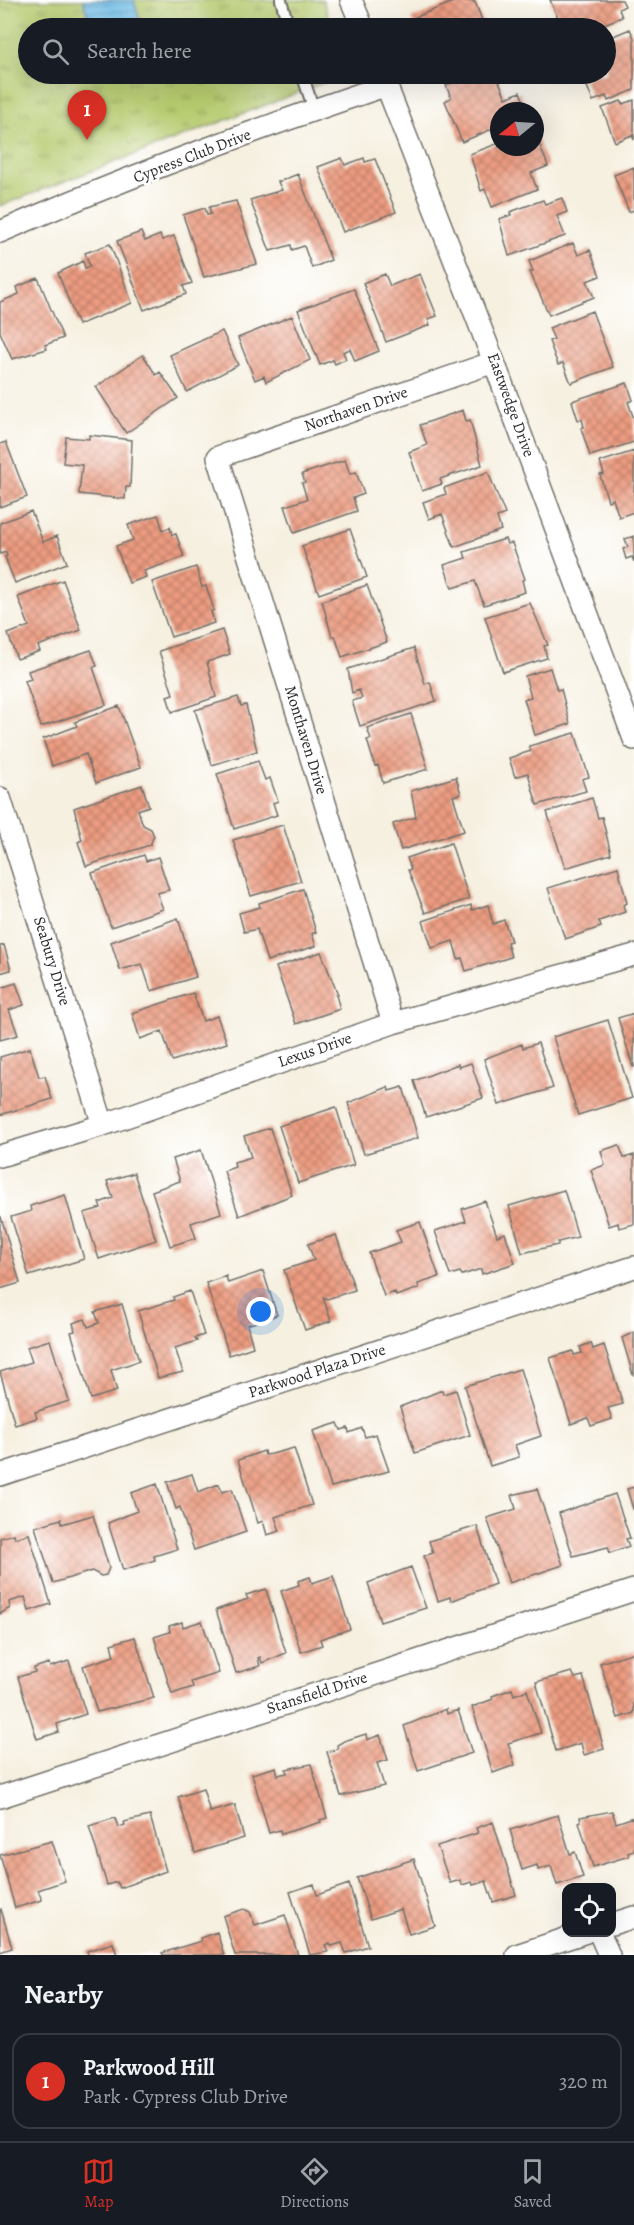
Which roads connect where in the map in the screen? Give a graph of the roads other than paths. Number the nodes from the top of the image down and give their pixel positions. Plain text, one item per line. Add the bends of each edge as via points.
1 (281, 0) edge
2 (351, 0) edge
3 (286, 18) edge
4 (359, 18) edge
5 (305, 84) edge
6 (375, 84) edge
7 (386, 84) edge
8 (314, 110) junction
9 (0, 232) edge
10 (494, 362) junction
11 (218, 457) joint
12 (634, 740) edge
13 (0, 798) edge
14 (634, 955) edge
15 (393, 1023) junction
16 (103, 1125) junction
17 (0, 1156) edge
18 (634, 1267) edge
19 (0, 1475) edge
20 (634, 1590) edge
21 (0, 1796) edge
22 (634, 1917) edge
23 (616, 1923) edge
24 (571, 1937) edge
25 (601, 1937) edge
26 (517, 1955) edge
27 (609, 1955) edge

1 - 3 lane
2 - 4 street
5 - 8 lane
6 - 8 street, Cypress Club Drive
7 - 10 street, Eastwedge Drive
8 - 9 street, Cypress Club Drive
10 - 11 street, Northaven Drive
10 - 12 street, Eastwedge Drive
11 - 15 street, Monthaven Drive
13 - 16 street, Seabury Drive
14 - 15 street, Lexus Drive
15 - 16 street, Lexus Drive
16 - 17 street, Lexus Drive
18 - 19 street, Parkwood Plaza Drive
20 - 21 street, Stansfield Drive
22 - 23 street
24 - 26 street
25 - 27 street

